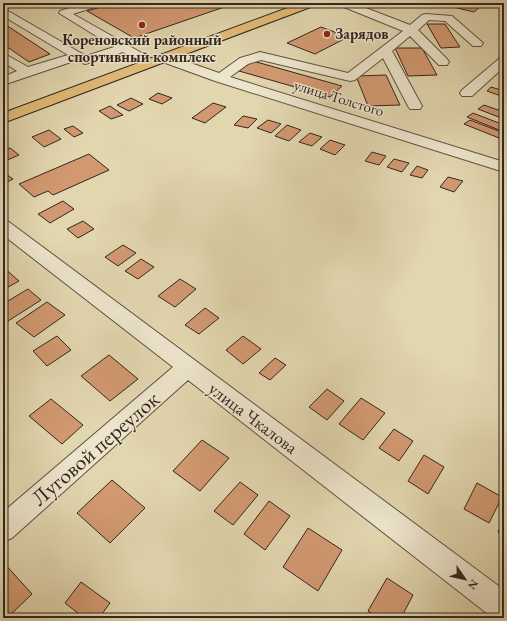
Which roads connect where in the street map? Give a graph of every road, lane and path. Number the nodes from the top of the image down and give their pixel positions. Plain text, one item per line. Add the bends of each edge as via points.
1 (97, 3) edge
2 (312, 3) edge
3 (343, 3) edge
4 (3, 11) edge
5 (411, 30) junction
6 (477, 43) dead end
7 (124, 48) junction
8 (385, 50) junction
9 (77, 56) junction
10 (3, 57) edge
11 (164, 58) junction
12 (504, 61) edge
13 (443, 62) dead end
14 (150, 63) junction
15 (27, 72) junction
16 (220, 78) junction
17 (4, 79) edge
18 (467, 92) dead end
19 (415, 106) dead end
20 (3, 118) edge
21 (504, 168) edge
22 (3, 226) edge
23 (187, 368) junction
24 (3, 529) edge
25 (504, 608) edge

1 - 7 street via 64,13
2 - 11 main road
3 - 5 street
4 - 9 street
5 - 6 street via 426,17 448,18
5 - 8 street
5 - 13 street
7 - 9 street via 85,60
7 - 14 street
8 - 16 street via 350,77 260,56 244,61
8 - 19 street
9 - 15 street
10 - 15 street
11 - 14 main road
11 - 16 street, улица Толстого
12 - 18 street
14 - 20 main road
15 - 17 street
16 - 21 street, улица Толстого
22 - 23 street, улица Чкалова
23 - 24 street, Луговой переулок
23 - 25 street, улица Чкалова

